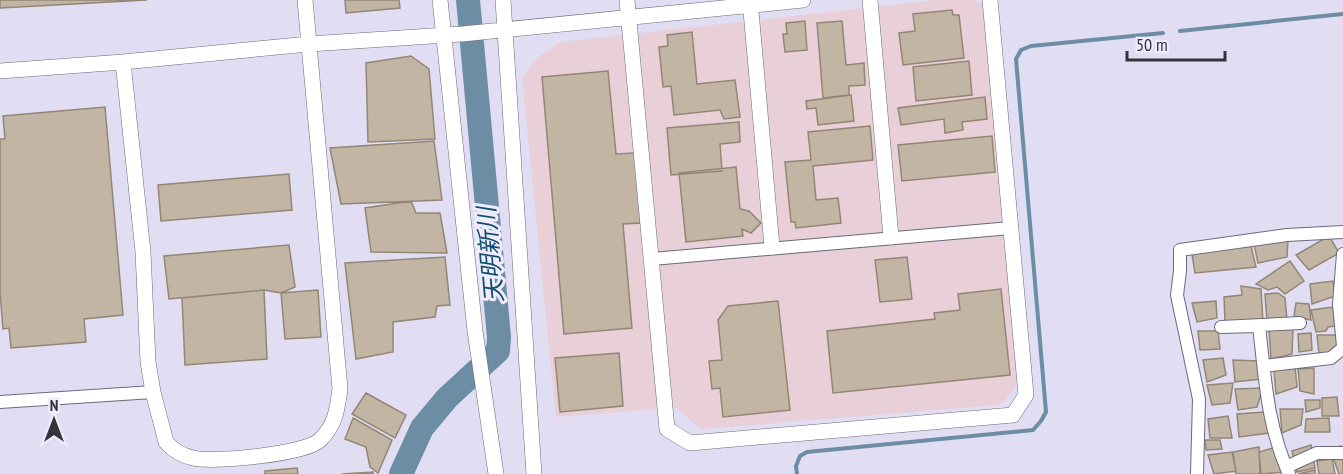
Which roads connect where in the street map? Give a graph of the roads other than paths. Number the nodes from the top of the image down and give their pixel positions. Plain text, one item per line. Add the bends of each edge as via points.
1 (305, 0) edge
2 (440, 0) edge
3 (503, 0) edge
4 (627, 0) edge
5 (803, 0) edge
6 (870, 0) edge
7 (990, 0) edge
8 (750, 2) edge
9 (629, 17) junction
10 (501, 30) junction
11 (442, 35) junction
12 (309, 44) junction
13 (123, 63) junction
14 (0, 71) edge
15 (1011, 228) junction
16 (1343, 232) edge
17 (891, 237) junction
18 (772, 248) junction
19 (1343, 254) edge
20 (652, 258) junction
21 (1300, 323) dead end
22 (1343, 347) edge
23 (1264, 366) junction
24 (153, 392) junction
25 (0, 402) edge
26 (1343, 453) edge
27 (1287, 471) edge
28 (496, 474) edge
29 (534, 474) edge
30 (1197, 474) edge

1 - 12 street
2 - 11 street
3 - 10 street
4 - 9 street
5 - 8 street
6 - 17 street
7 - 15 street
8 - 9 street
8 - 18 street
9 - 10 street
9 - 20 street
10 - 11 street
10 - 29 street
11 - 12 street
11 - 28 street via 475,331
12 - 13 street
12 - 24 street via 340,389 337,416 319,441 291,452 211,461 192,458 171,448
13 - 14 street
13 - 24 street
15 - 17 street
15 - 20 street via 1026,395 1013,415 690,443 667,429
16 - 30 street via 1287,235 1180,250 1177,296 1199,399
17 - 18 street
18 - 20 street
19 - 22 street via 1339,304
21 - 23 street via 1221,327 1259,326
22 - 23 street via 1331,358
23 - 27 street via 1268,410
24 - 25 street
26 - 27 street via 1317,453

